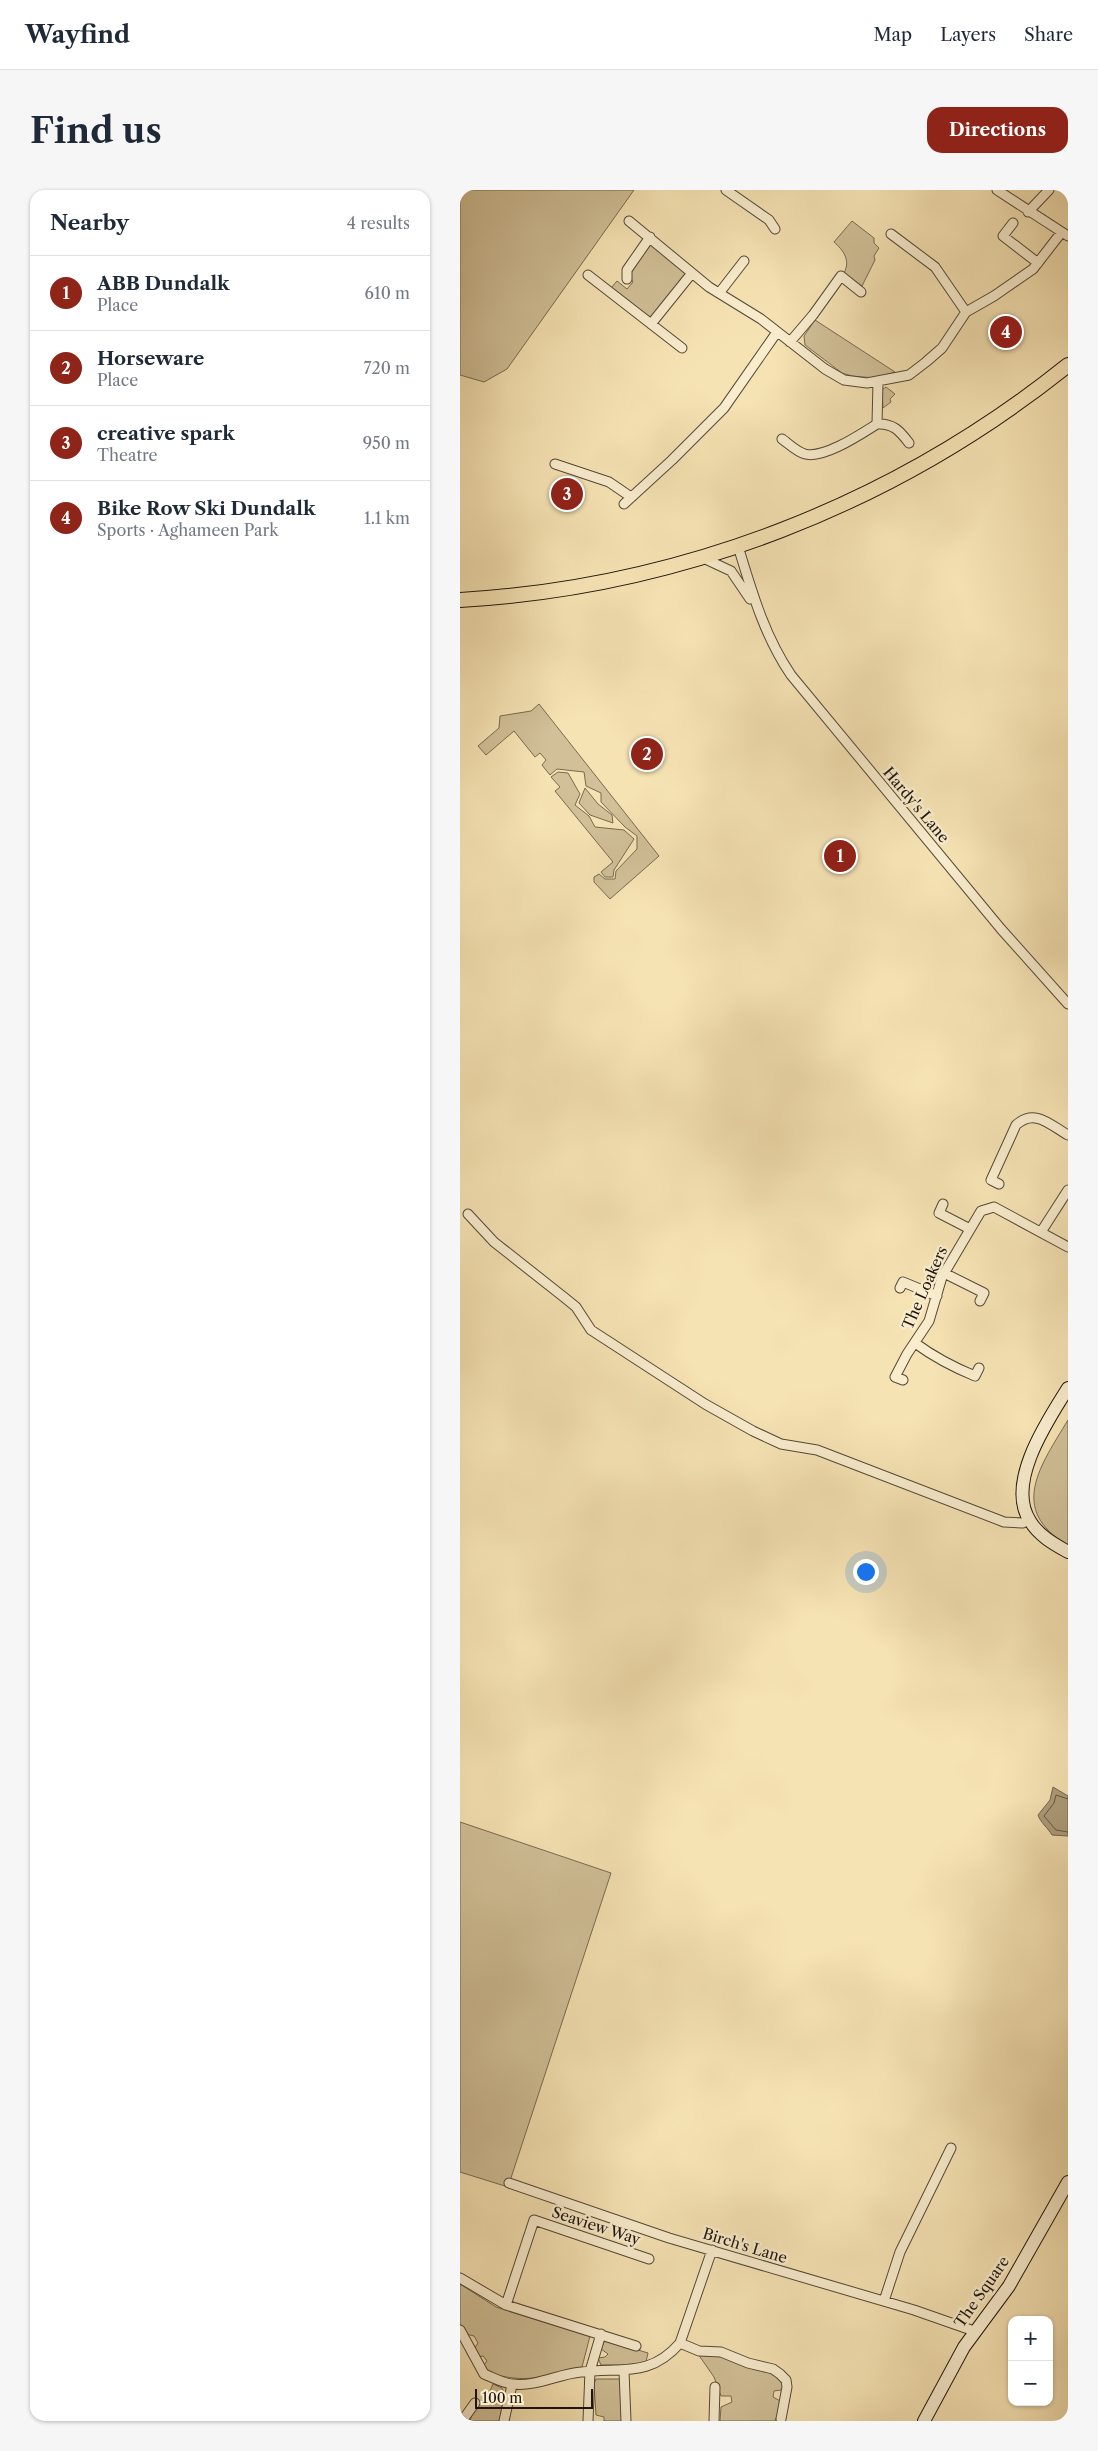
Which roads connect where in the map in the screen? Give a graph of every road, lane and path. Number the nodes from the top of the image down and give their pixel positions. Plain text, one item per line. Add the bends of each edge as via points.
1 (726, 190) edge
2 (997, 190) edge
3 (1049, 190) edge
4 (1028, 212) junction
5 (629, 221) dead end
6 (1013, 223) dead end
7 (775, 230) dead end
8 (891, 234) dead end
9 (1065, 234) edge
10 (650, 237) junction
11 (744, 261) dead end
12 (1038, 264) junction
13 (692, 273) junction
14 (588, 275) dead end
15 (626, 279) dead end
16 (720, 292) junction
17 (861, 292) dead end
18 (966, 312) junction
19 (651, 324) junction
20 (777, 332) junction
21 (790, 342) junction
22 (682, 348) dead end
23 (1068, 365) edge
24 (878, 382) junction
25 (877, 424) junction
26 (782, 439) dead end
27 (909, 443) dead end
28 (555, 464) dead end
29 (631, 497) junction
30 (624, 504) dead end
31 (738, 546) junction
32 (700, 557) junction
33 (460, 600) edge
34 (758, 612) junction
35 (1068, 1004) edge
36 (1068, 1135) edge
37 (999, 1184) dead end
38 (1068, 1190) edge
39 (943, 1204) dead end
40 (468, 1214) dead end
41 (970, 1229) junction
42 (1041, 1232) junction
43 (1068, 1247) edge
44 (944, 1273) junction
45 (900, 1288) dead end
46 (937, 1296) junction
47 (980, 1301) dead end
48 (915, 1343) junction
49 (979, 1368) dead end
50 (903, 1380) dead end
51 (1068, 1388) edge
52 (1028, 1520) junction
53 (1068, 1552) edge
54 (951, 2148) dead end
55 (1068, 2182) edge
56 (509, 2183) dead end
57 (712, 2250) junction
58 (649, 2259) dead end
59 (460, 2278) edge
60 (884, 2301) junction
61 (506, 2306) junction
62 (460, 2330) edge
63 (974, 2331) junction
64 (600, 2334) junction
65 (680, 2343) junction
66 (636, 2346) dead end
67 (590, 2371) junction
68 (624, 2371) junction
69 (512, 2384) junction
70 (715, 2387) dead end
71 (475, 2403) dead end
72 (781, 2419) dead end
73 (462, 2421) edge
74 (504, 2421) edge
75 (588, 2421) edge
76 (626, 2421) edge
77 (714, 2421) edge
78 (924, 2421) edge

1 - 7 street via 769,220
2 - 4 street
3 - 4 street
4 - 9 street
5 - 10 street
6 - 12 street via 1003,236
8 - 18 street via 935,267
9 - 12 street
10 - 13 street
10 - 15 street via 627,270
11 - 16 street
12 - 18 street
13 - 16 street
13 - 19 street
14 - 19 street
16 - 20 street
17 - 21 street via 841,276
18 - 24 street via 942,348 926,362 909,375
19 - 22 street
20 - 21 street
20 - 29 street via 724,408
21 - 24 street via 844,380
23 - 31 main road via 983,428 916,468 809,520
24 - 25 street
25 - 26 street via 815,456 803,454
25 - 27 street via 887,423 900,431
28 - 29 street via 609,482
29 - 30 street
31 - 32 main road
31 - 34 street, Hardy's Lane
32 - 33 main road via 585,586
32 - 34 street, Hardy's Lane via 731,571
34 - 35 street, Hardy's Lane via 778,655 814,704 1001,929
36 - 37 street via 1040,1119 1024,1118 1016,1125 992,1180
38 - 42 street
39 - 41 street via 939,1213
40 - 52 street via 494,1242 576,1307 591,1330 753,1431 781,1444 817,1450 1004,1522
41 - 42 street, The Loakers via 981,1211 994,1207
41 - 44 street, The Loakers
42 - 43 street, The Loakers
44 - 46 street, The Loakers
44 - 47 street via 984,1293
45 - 46 street via 903,1282
46 - 48 street, The Loakers via 929,1321
48 - 49 street via 932,1356 975,1376
48 - 50 street, The Loakers via 895,1377
51 - 52 main road via 1046,1422 1030,1459 1023,1494 1023,1508
52 - 53 main road via 1046,1539
54 - 60 street via 900,2252
55 - 63 main road, The Square via 1009,2286
56 - 57 street, Birch's Lane
57 - 60 street, Birch's Lane
57 - 65 street
58 - 61 street, Seaview Way via 534,2220
59 - 61 street
60 - 63 street, Birch's Lane
61 - 64 street
62 - 69 street via 484,2374
63 - 78 main road, The Square
64 - 66 street
64 - 67 street
65 - 68 street via 672,2354 656,2364
65 - 72 street via 699,2351 720,2352 780,2374 787,2387
67 - 68 street
67 - 69 street
67 - 75 street
68 - 76 street
69 - 74 street
70 - 77 street
71 - 73 street

